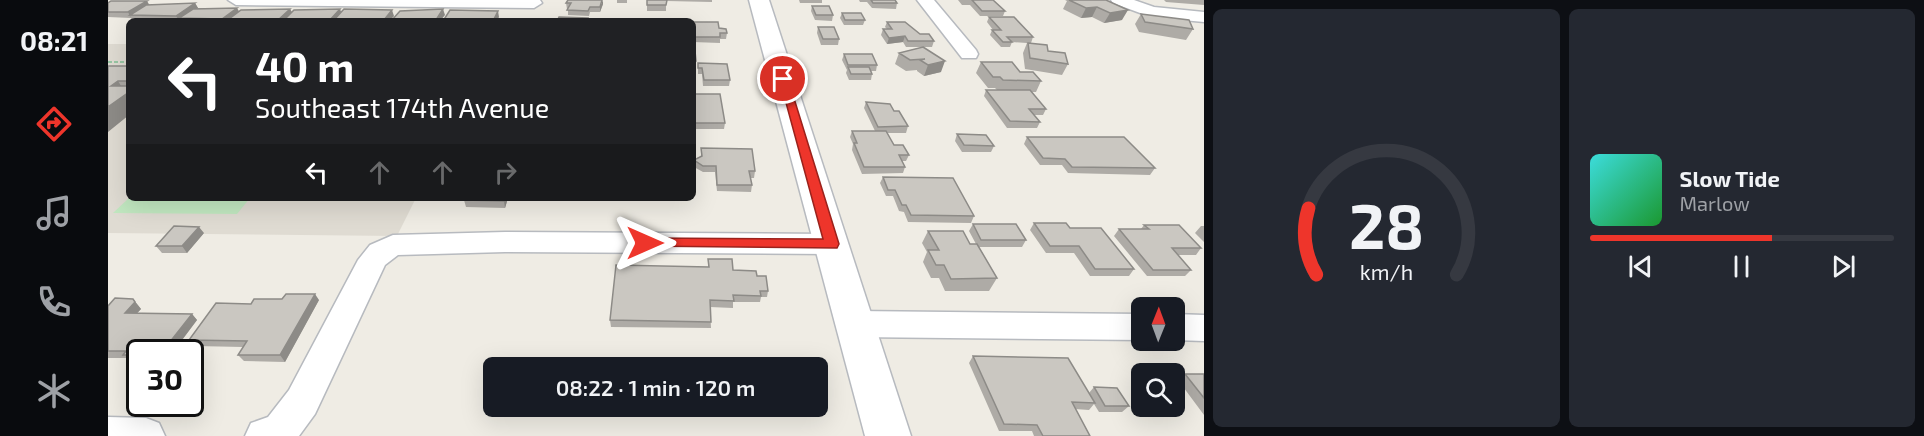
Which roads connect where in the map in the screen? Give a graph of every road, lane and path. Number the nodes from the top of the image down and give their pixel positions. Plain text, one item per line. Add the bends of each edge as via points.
1 (236, 0) edge
2 (759, 0) edge
3 (925, 0) edge
4 (1119, 0) edge
5 (535, 2) edge
6 (1204, 17) edge
7 (523, 18) edge
8 (969, 54) dead end
9 (108, 62) edge
10 (126, 62) edge
11 (831, 244) junction
12 (855, 324) junction
13 (1131, 327) edge
14 (1185, 327) edge
15 (1204, 328) edge
16 (108, 435) edge
17 (146, 436) edge
18 (264, 436) edge
19 (888, 436) edge

1 - 5 street
2 - 11 street
3 - 8 street
4 - 6 street via 1151,12
5 - 7 street
9 - 10 path
11 - 12 street
11 - 18 street via 393,245 373,260 302,402 280,431
12 - 13 street
12 - 19 street
14 - 15 street
16 - 17 street

